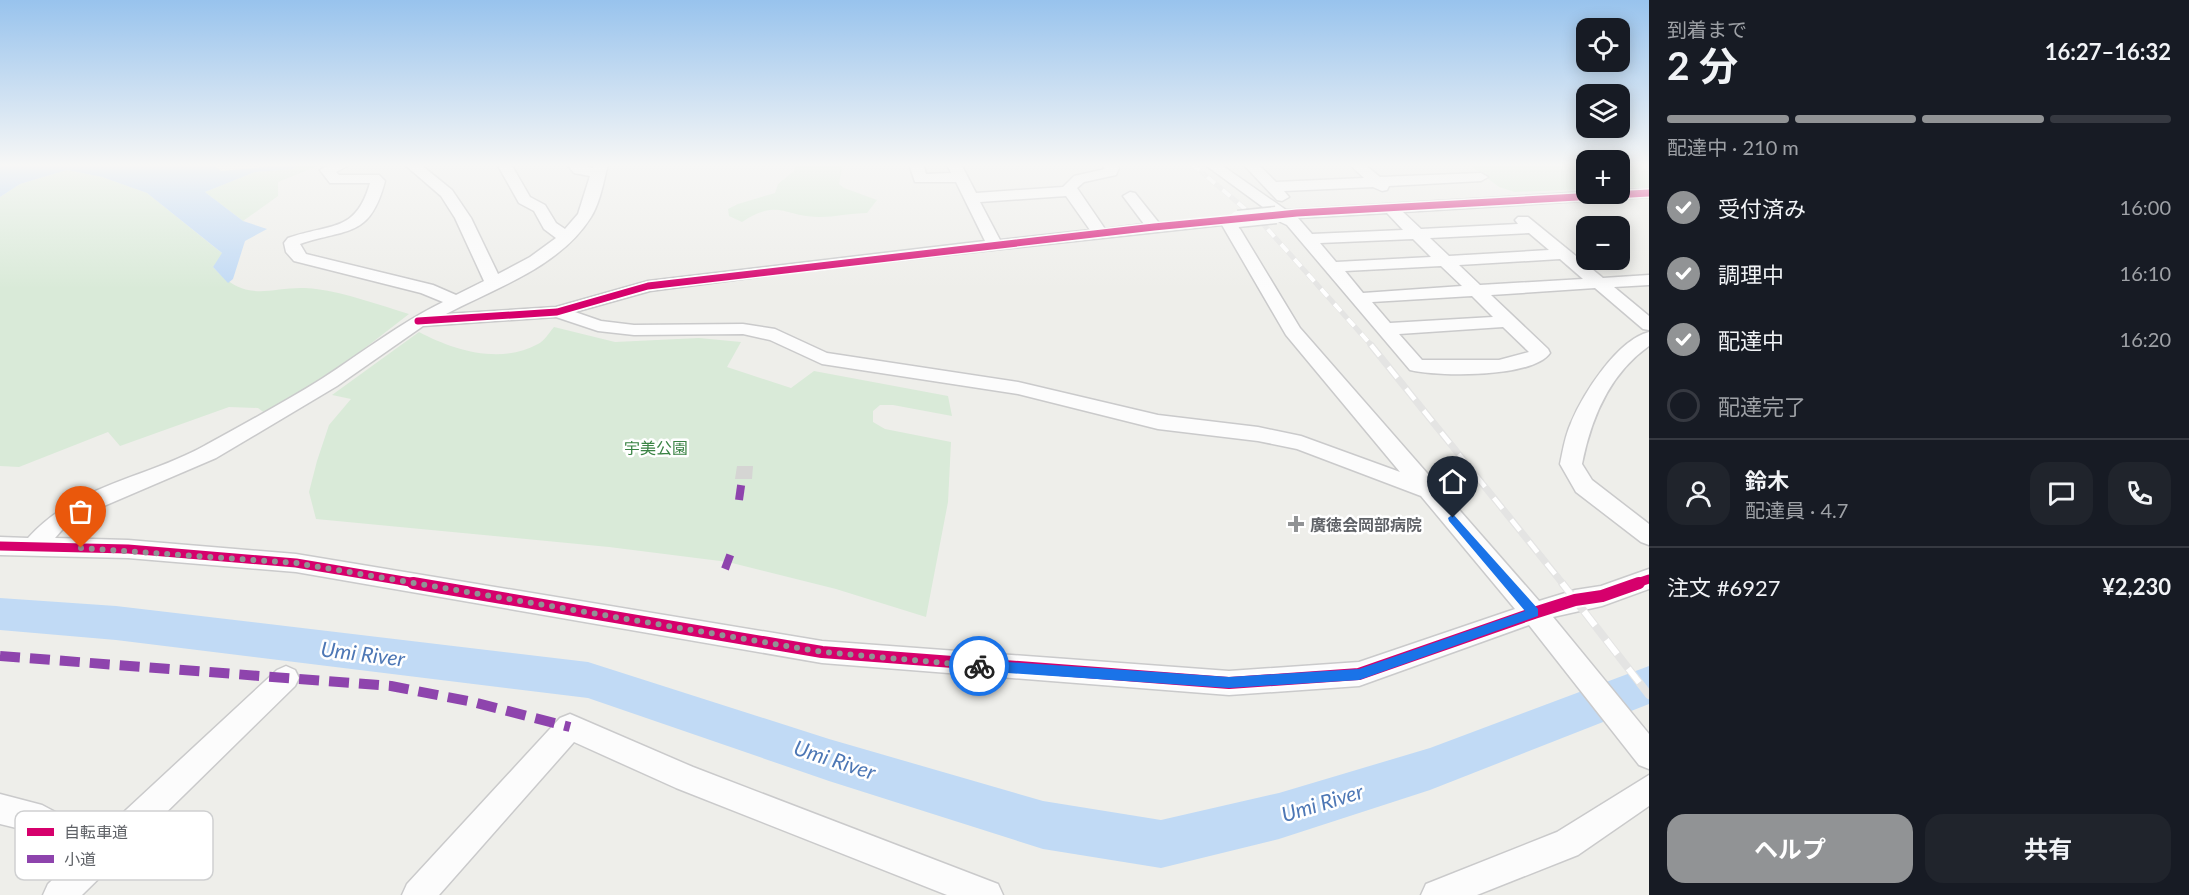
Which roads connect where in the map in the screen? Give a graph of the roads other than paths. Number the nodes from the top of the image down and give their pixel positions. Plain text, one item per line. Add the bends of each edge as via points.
1 (372, 206) edge
2 (455, 206) edge
3 (536, 206) edge
4 (588, 206) edge
5 (975, 206) edge
6 (1081, 206) edge
7 (1138, 206) edge
8 (1273, 206) edge
9 (1281, 206) edge
10 (1396, 206) junction
11 (1401, 206) edge
12 (1510, 206) edge
13 (1285, 214) junction
14 (1232, 220) junction
15 (1154, 227) junction
16 (1532, 228) junction
17 (1100, 233) junction
18 (1417, 234) junction
19 (566, 238) junction
20 (1309, 239) junction
21 (994, 244) junction
22 (1563, 255) junction
23 (1445, 261) junction
24 (1334, 267) junction
25 (1649, 280) edge
26 (494, 283) junction
27 (1596, 283) junction
28 (1477, 291) junction
29 (1359, 298) junction
30 (456, 301) junction
31 (557, 312) junction
32 (418, 321) junction
33 (1508, 321) junction
34 (1649, 326) edge
35 (1385, 329) junction
36 (1649, 338) edge
37 (1430, 492) junction
38 (1649, 536) edge
39 (0, 546) edge
40 (34, 546) junction
41 (1649, 579) edge
42 (1534, 613) junction
43 (286, 678) dead end
44 (1649, 756) edge
45 (1649, 789) edge
46 (0, 809) edge
47 (146, 811) edge
48 (15, 813) edge
49 (74, 880) edge
50 (59, 895) edge
51 (418, 895) edge
52 (987, 895) edge
53 (1437, 895) edge

1 - 30 street via 353,224 294,240 296,255 427,289
2 - 26 street
3 - 19 street via 550,226
4 - 19 street
5 - 21 street
6 - 17 street
7 - 15 street
8 - 13 street
9 - 13 street
10 - 11 street
10 - 13 street
10 - 18 street
12 - 16 street
13 - 14 street, bridge
13 - 20 street
14 - 15 street
14 - 37 street via 1292,331
15 - 17 street
16 - 18 street
16 - 22 street
17 - 21 street
18 - 20 street
18 - 23 street
19 - 26 street via 536,261
20 - 24 street
21 - 31 street via 648,286
22 - 23 street
22 - 27 street
23 - 24 street
23 - 28 street
24 - 29 street
25 - 27 street
26 - 30 street
27 - 28 street
27 - 34 street
28 - 29 street
28 - 33 street
29 - 35 street
30 - 32 street
31 - 32 street
31 - 37 street via 598,326 634,330 743,328 775,335 822,358 1018,388 1158,422 1258,434 1300,443
32 - 40 street via 330,382 209,453 82,506 54,524
33 - 35 street
33 - 35 street via 1541,353 1512,365 1417,366
36 - 38 street via 1624,357 1599,393 1581,423 1571,465 1584,486
37 - 42 street
39 - 40 street
40 - 42 street via 128,549 296,563 822,652 1229,683 1359,674
41 - 42 street via 1602,597 1575,600
42 - 44 street
43 - 47 street
45 - 53 street via 1567,844
46 - 48 street
49 - 50 street
51 - 52 street via 570,727 686,778

